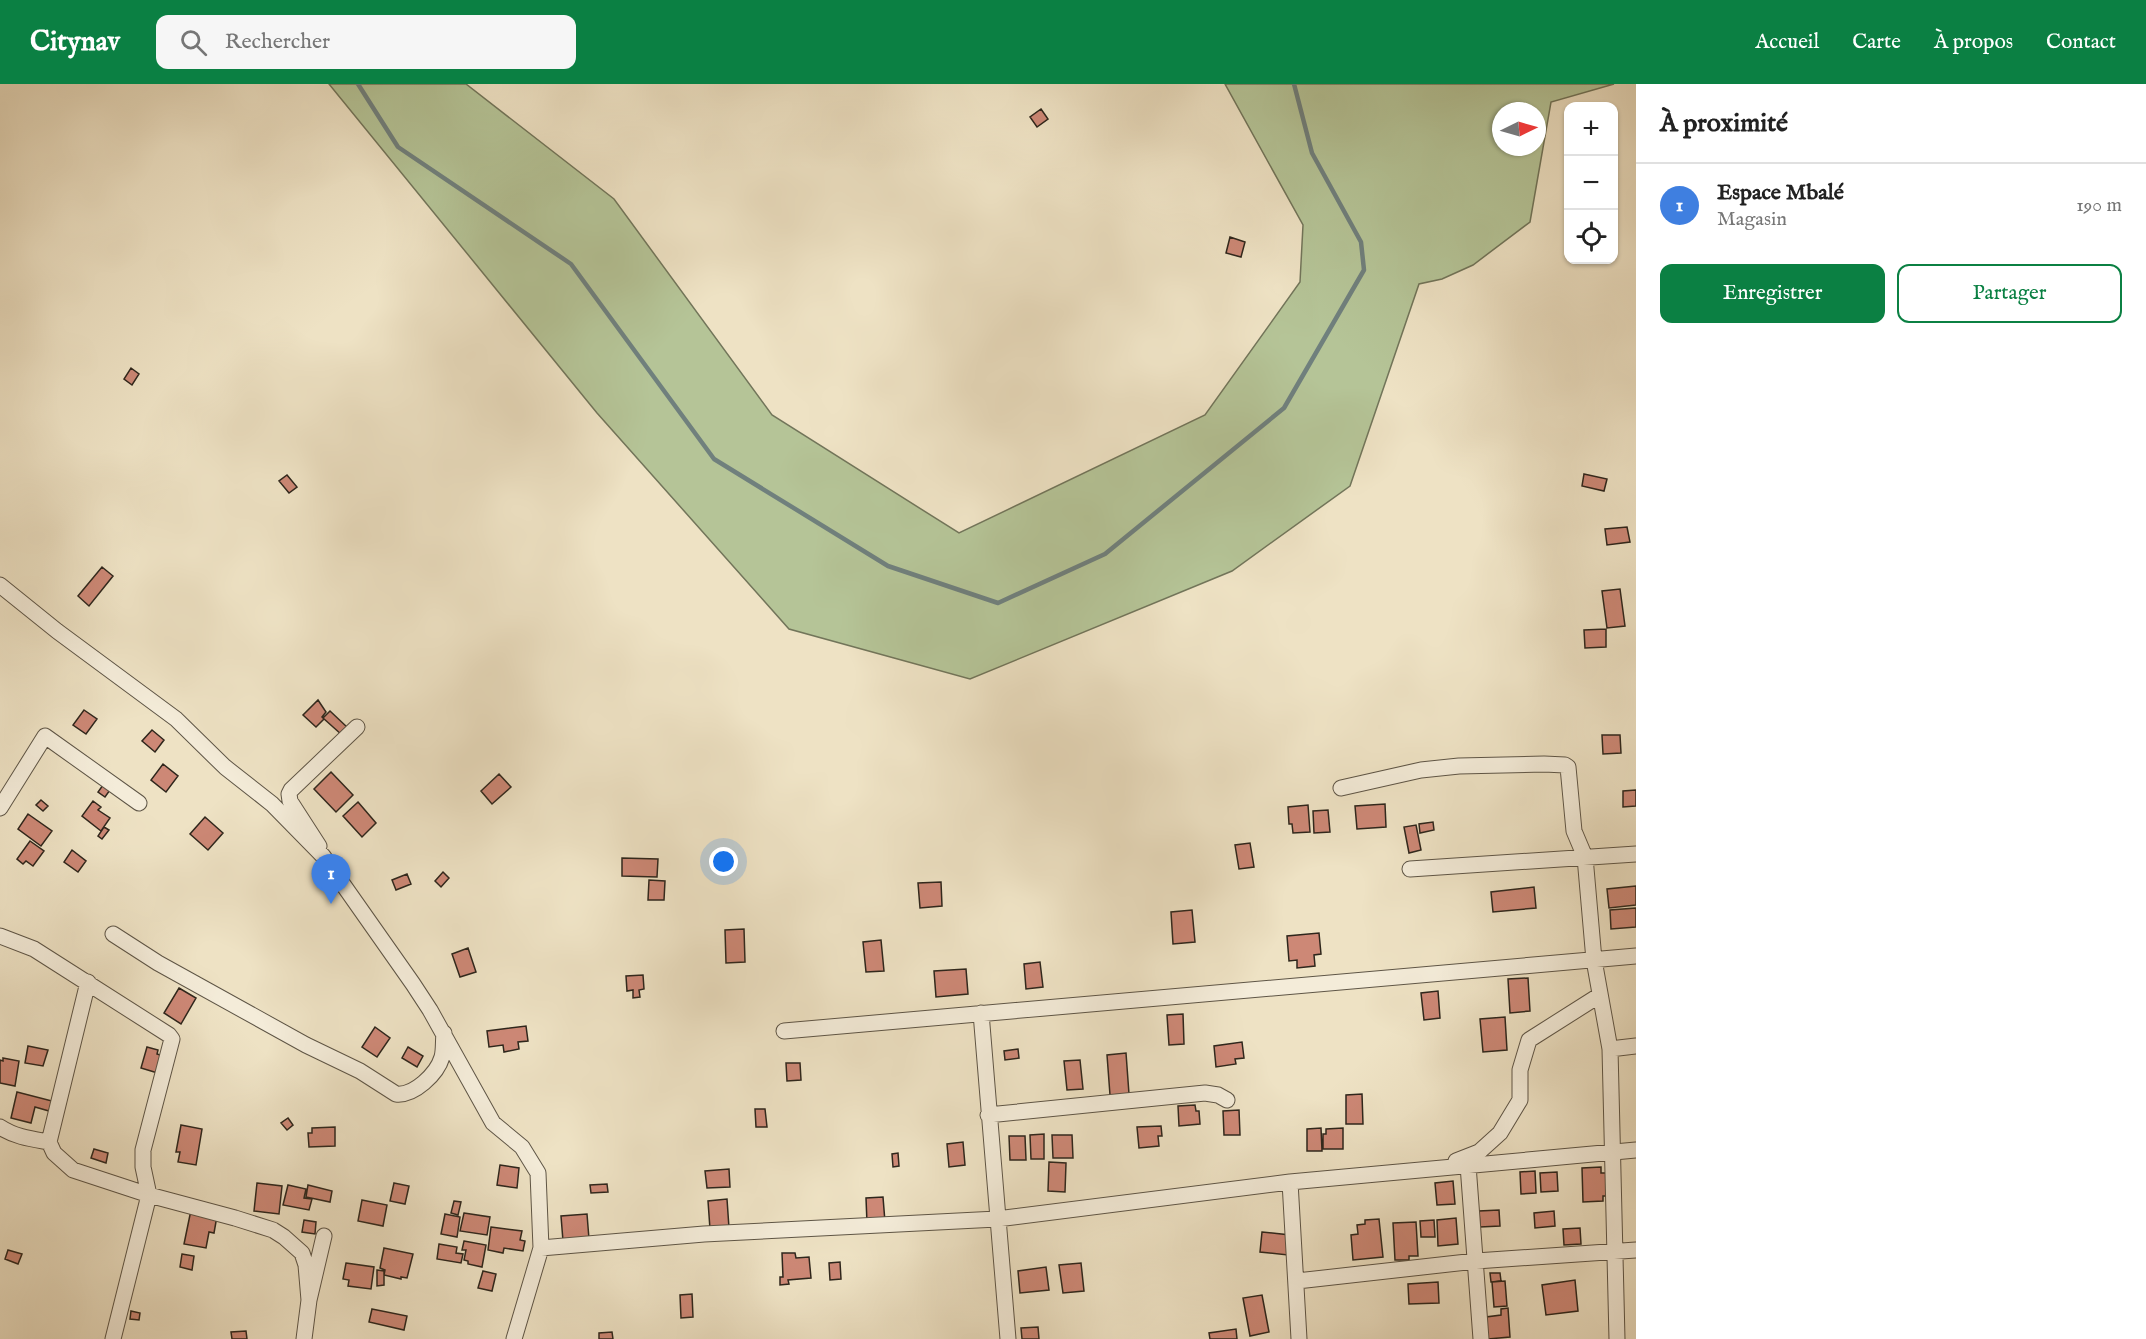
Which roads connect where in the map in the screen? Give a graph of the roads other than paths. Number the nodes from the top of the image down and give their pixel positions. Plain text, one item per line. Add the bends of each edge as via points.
1 (0, 585) edge
2 (357, 728) dead end
3 (1341, 788) dead end
4 (139, 803) dead end
5 (0, 808) edge
6 (1636, 854) edge
7 (323, 856) junction
8 (1585, 857) junction
9 (1410, 869) dead end
10 (113, 934) dead end
11 (0, 936) edge
12 (1636, 956) edge
13 (1594, 960) junction
14 (88, 982) junction
15 (1600, 995) junction
16 (981, 1013) junction
17 (784, 1031) dead end
18 (444, 1033) junction
19 (1636, 1046) edge
20 (1610, 1048) junction
21 (1227, 1100) dead end
22 (988, 1115) junction
23 (0, 1127) edge
24 (49, 1142) junction
25 (1636, 1150) edge
26 (1613, 1152) junction
27 (1468, 1165) junction
28 (1438, 1167) junction
29 (1290, 1182) junction
30 (149, 1195) junction
31 (997, 1219) junction
32 (324, 1236) dead end
33 (541, 1248) junction
34 (1636, 1250) edge
35 (1616, 1252) junction
36 (1476, 1261) junction
37 (1297, 1281) junction
38 (309, 1300) junction
39 (113, 1339) edge
40 (304, 1339) edge
41 (514, 1339) edge
42 (1008, 1339) edge
43 (1299, 1339) edge
44 (1481, 1339) edge
45 (1617, 1339) edge

1 - 7 street via 176,719 225,767 272,804
2 - 7 street via 289,794
3 - 8 street via 1421,770 1459,766 1566,765 1574,831
4 - 5 street via 45,736
6 - 8 street
7 - 18 street
8 - 9 street
8 - 13 street
10 - 18 street via 158,963 396,1094 403,1095 430,1076 442,1056
11 - 14 street via 34,949
12 - 13 street
13 - 15 street
13 - 16 street
14 - 24 street
14 - 30 street via 172,1039 143,1150
15 - 20 street
15 - 28 street via 1529,1040 1520,1070 1520,1100 1500,1132 1479,1152
16 - 17 street
16 - 22 street
18 - 33 street via 493,1123 522,1148 538,1173
19 - 20 street
20 - 26 street
21 - 22 street via 1205,1093
22 - 31 street
23 - 24 street via 25,1138
24 - 30 street via 54,1153 72,1170
25 - 26 street
26 - 27 street
26 - 35 street
27 - 28 street
27 - 36 street
28 - 29 street
29 - 31 street
29 - 37 street
30 - 38 street via 273,1230 302,1253
30 - 39 street
31 - 33 street via 704,1234
31 - 42 street
32 - 38 street
33 - 41 street
34 - 35 street
35 - 36 street
35 - 45 street
36 - 37 street
36 - 44 street
37 - 43 street
38 - 40 street

